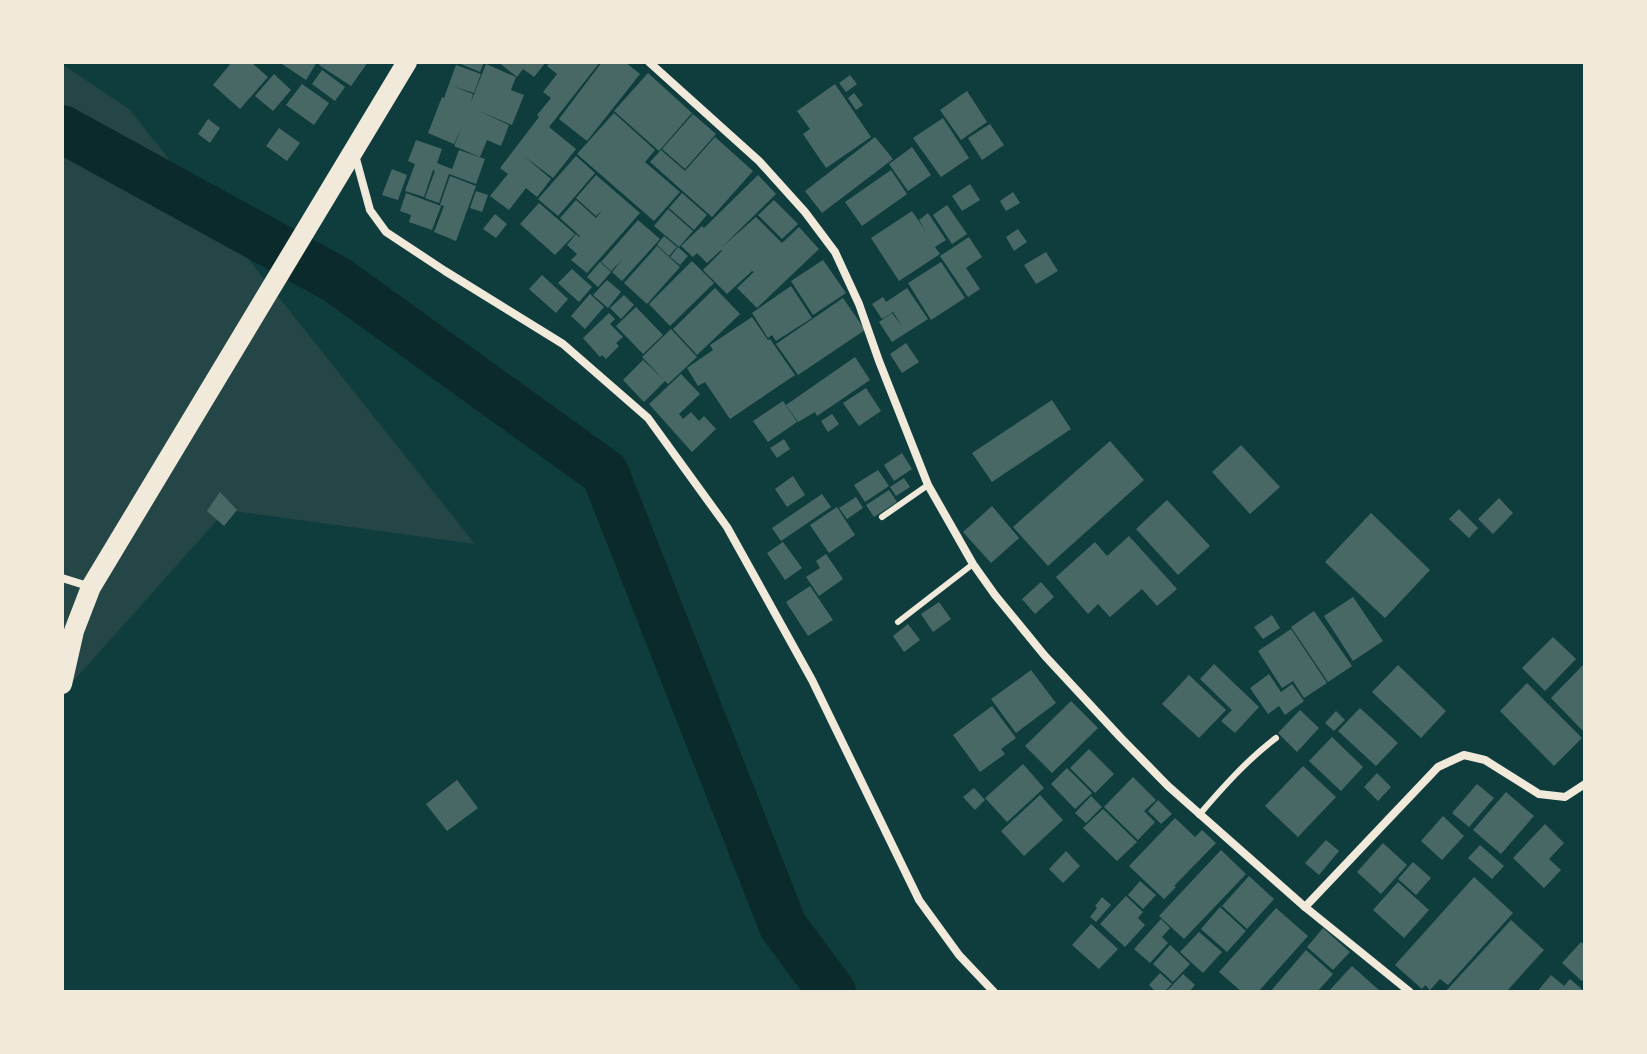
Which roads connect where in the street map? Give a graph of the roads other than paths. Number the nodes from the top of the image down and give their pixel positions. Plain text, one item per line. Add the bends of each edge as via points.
1 (407, 62) edge
2 (649, 62) edge
3 (354, 151) junction
4 (928, 485) junction
5 (882, 517) dead end
6 (973, 564) junction
7 (62, 578) edge
8 (91, 587) junction
9 (898, 622) dead end
10 (62, 684) edge
11 (1276, 738) dead end
12 (1585, 784) edge
13 (1199, 815) junction
14 (1305, 907) junction
15 (994, 992) edge
16 (1410, 992) edge

1 - 3 main road
2 - 4 street via 759,161 835,252
3 - 8 main road
3 - 15 street via 370,210 386,232 563,344 648,418 727,527 812,680 919,900
4 - 5 lane
4 - 6 street
6 - 9 lane
6 - 13 street via 1045,656
7 - 8 street
8 - 10 main road
11 - 13 lane via 1230,778
12 - 14 street via 1565,797 1539,794 1485,760 1464,755 1438,767
13 - 14 street
14 - 16 street

